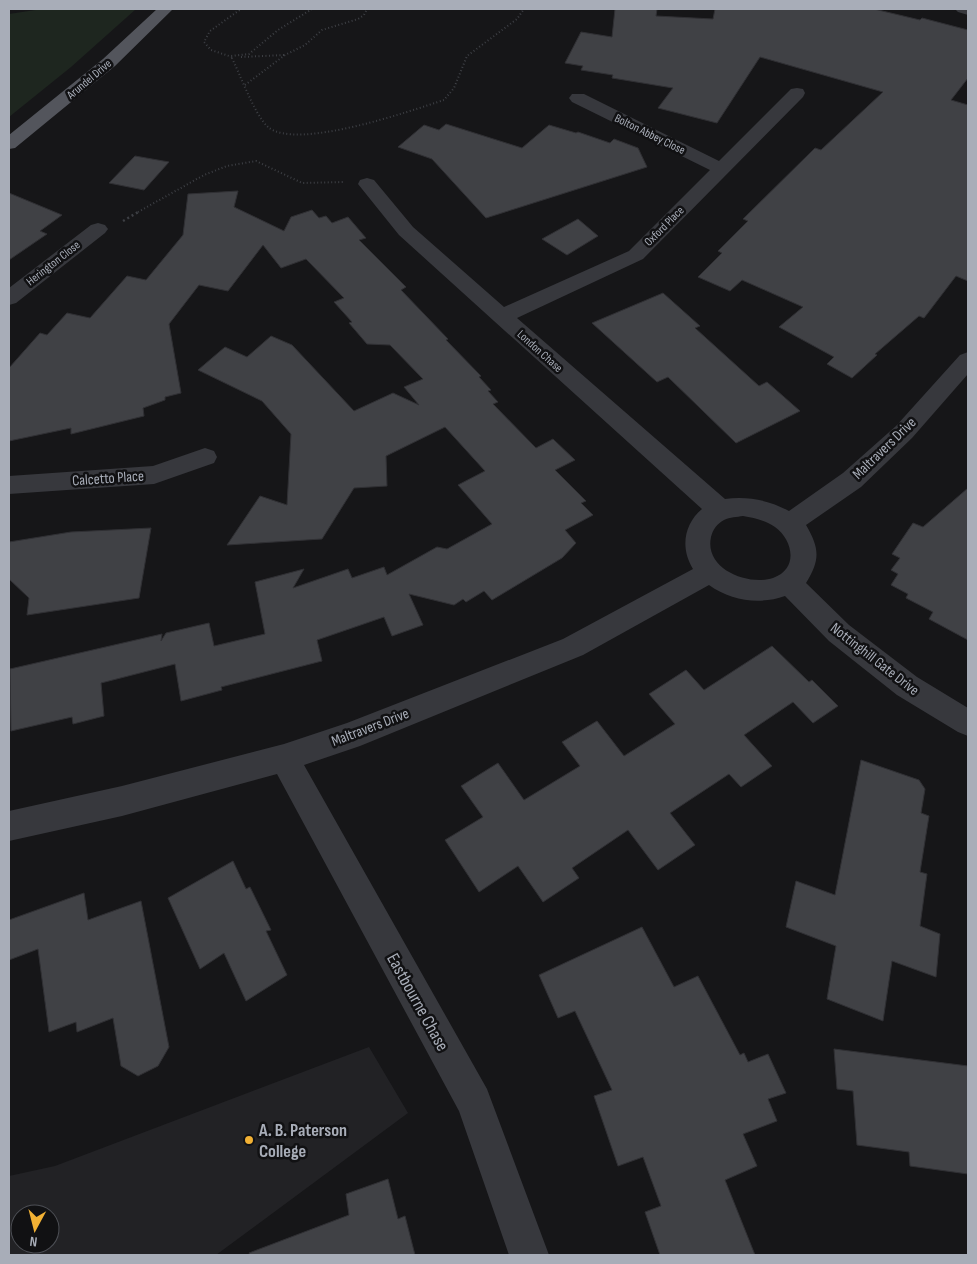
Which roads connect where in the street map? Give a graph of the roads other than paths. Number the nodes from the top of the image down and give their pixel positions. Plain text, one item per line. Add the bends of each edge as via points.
1 (165, 9) edge
2 (963, 9) edge
3 (968, 10) edge
4 (798, 93) dead end
5 (578, 98) dead end
6 (9, 144) edge
7 (722, 169) junction
8 (368, 184) road end
9 (98, 229) road end
10 (9, 298) edge
11 (502, 316) junction
12 (968, 360) edge
13 (204, 458) dead end
14 (9, 485) edge
15 (720, 510) junction
16 (790, 524) junction
17 (710, 572) junction
18 (790, 584) junction
19 (968, 724) edge
20 (284, 758) junction
21 (9, 826) edge
22 (529, 1255) edge

1 - 6 main road, Arundel Drive via 84,85
2 - 3 street
4 - 7 street, Oxford Place
5 - 7 street, Bolton Abbey Close
7 - 11 street, Oxford Place via 636,255
8 - 11 street, London Chase via 406,231
9 - 10 street, Herington Close
11 - 15 street, London Chase
12 - 16 street, Maltravers Drive via 904,432 852,480
13 - 14 street, Calcetto Place via 154,475
15 - 16 street via 743,506 768,511
15 - 17 street via 704,521 697,537 698,555
16 - 18 street via 804,544 804,566
17 - 18 street via 728,584 750,591 772,591
17 - 20 street, Maltravers Drive via 574,647 350,736
18 - 19 street, Nottinghill Gate Drive via 839,633 907,686
20 - 21 street, Maltravers Drive via 122,801
20 - 22 street, Eastbourne Chase via 474,1102

